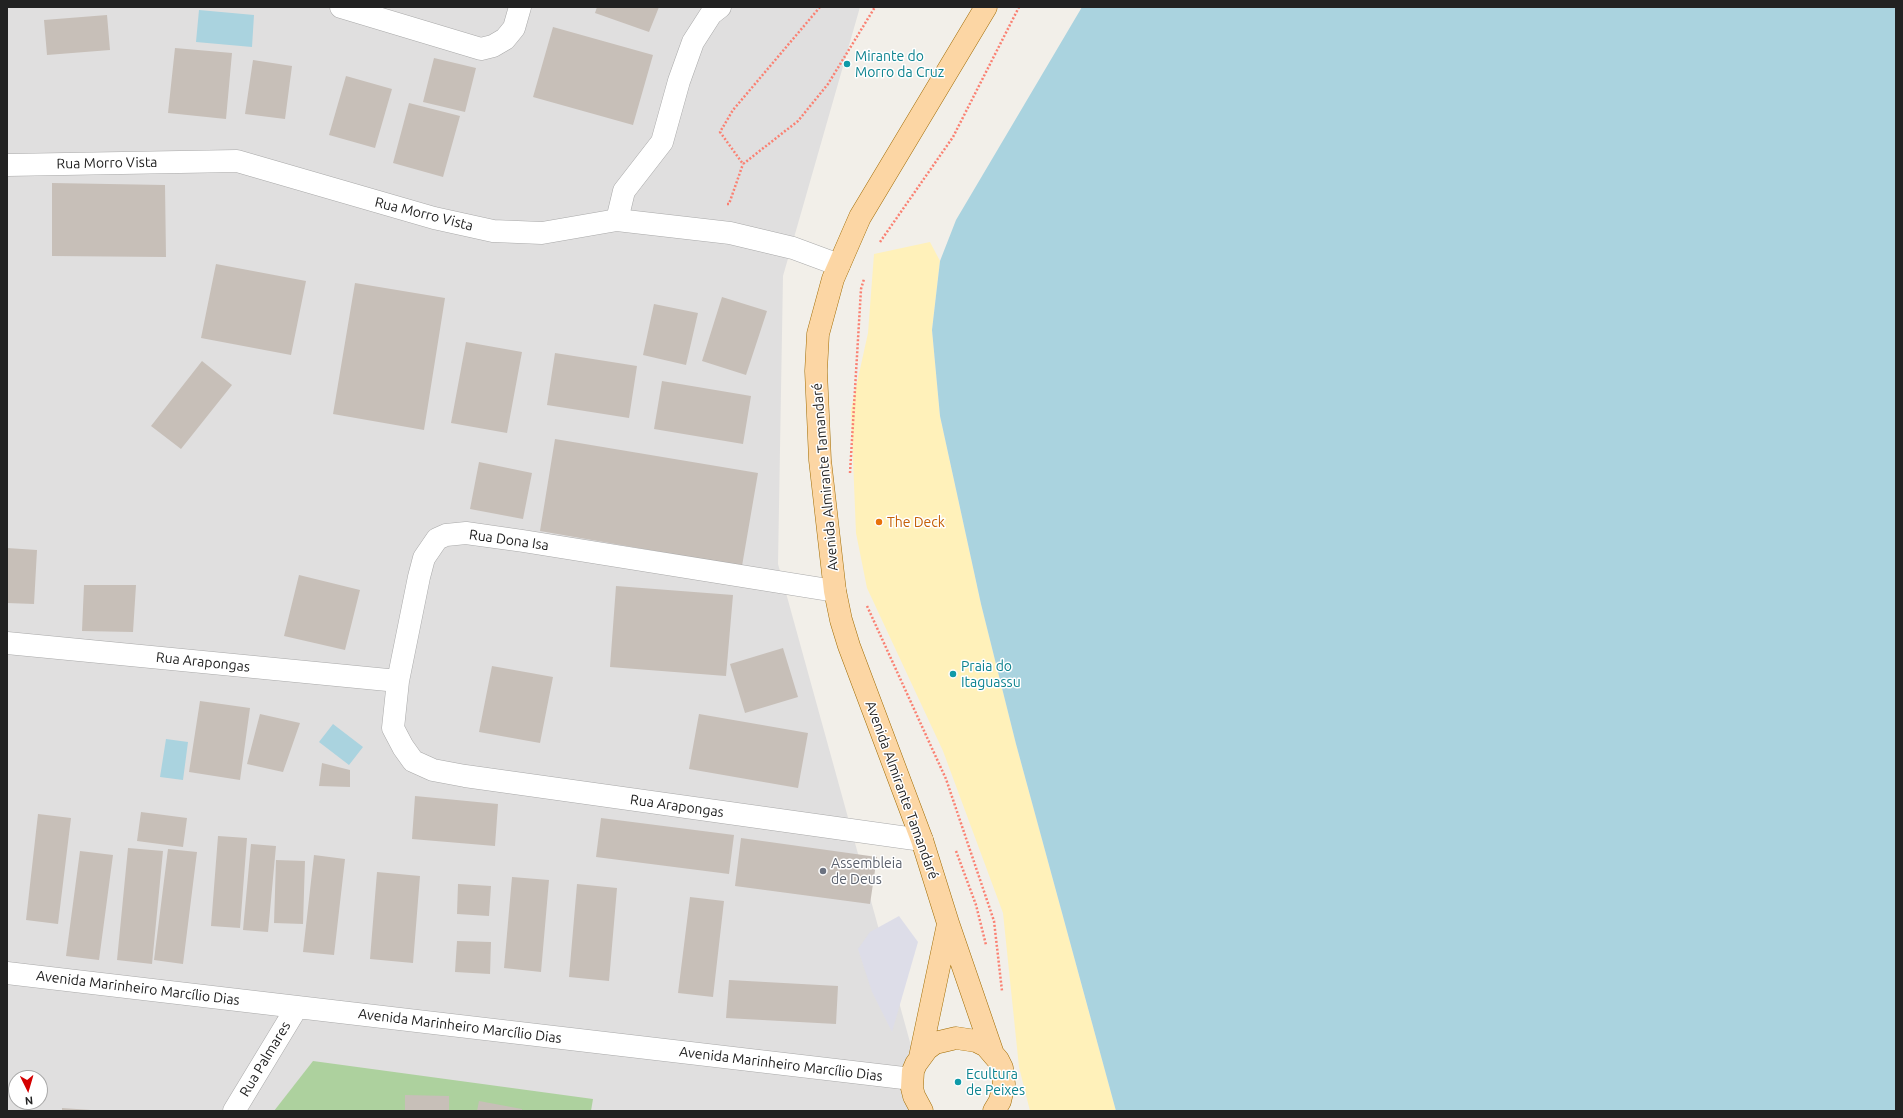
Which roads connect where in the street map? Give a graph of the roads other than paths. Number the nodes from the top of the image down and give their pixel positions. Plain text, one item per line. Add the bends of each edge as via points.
1 (342, 7) edge
2 (520, 7) edge
3 (986, 7) edge
4 (713, 9) edge
5 (7, 165) edge
6 (617, 220) junction
7 (839, 265) junction
8 (835, 591) junction
9 (7, 643) edge
10 (398, 681) junction
11 (433, 770) joint
12 (922, 840) junction
13 (948, 923) junction
14 (7, 973) edge
15 (297, 1007) junction
16 (993, 1054) junction
17 (920, 1057) junction
18 (912, 1079) junction
19 (996, 1110) edge
20 (234, 1111) edge
21 (922, 1111) edge

1 - 2 street via 481,50 505,39 514,28
3 - 7 main road, Avenida Almirante Tamandaré via 860,217
4 - 6 street via 694,42 678,81 662,142 624,191
5 - 6 street, Rua Morro Vista via 237,161 434,218 493,231 542,233
6 - 7 street, Rua Morro Vista via 730,232 793,248
7 - 8 main road, Avenida Almirante Tamandaré via 818,334 816,371 820,460
8 - 10 street, Rua Dona Isa via 523,541 466,533 446,535 437,539 424,558
8 - 12 main road, Avenida Almirante Tamandaré via 849,646
9 - 10 street, Rua Arapongas
10 - 11 street, Rua Dona Isa via 393,728 413,761
11 - 12 street, Rua Arapongas
12 - 13 main road, Avenida Almirante Tamandaré
13 - 16 main road, Avenida Almirante Tamandaré
13 - 17 main road, Avenida Almirante Tamandaré
14 - 15 street, Avenida Marinheiro Marcílio Dias
15 - 18 street, Avenida Marinheiro Marcílio Dias
15 - 20 street, Rua Palmares
16 - 17 main road, Avenida Almirante Tamandaré via 976,1041 956,1038 936,1043
16 - 19 main road, Avenida Almirante Tamandaré via 1002,1068 1004,1084
17 - 18 main road, Avenida Almirante Tamandaré
18 - 21 main road, Avenida Almirante Tamandaré via 914,1096

